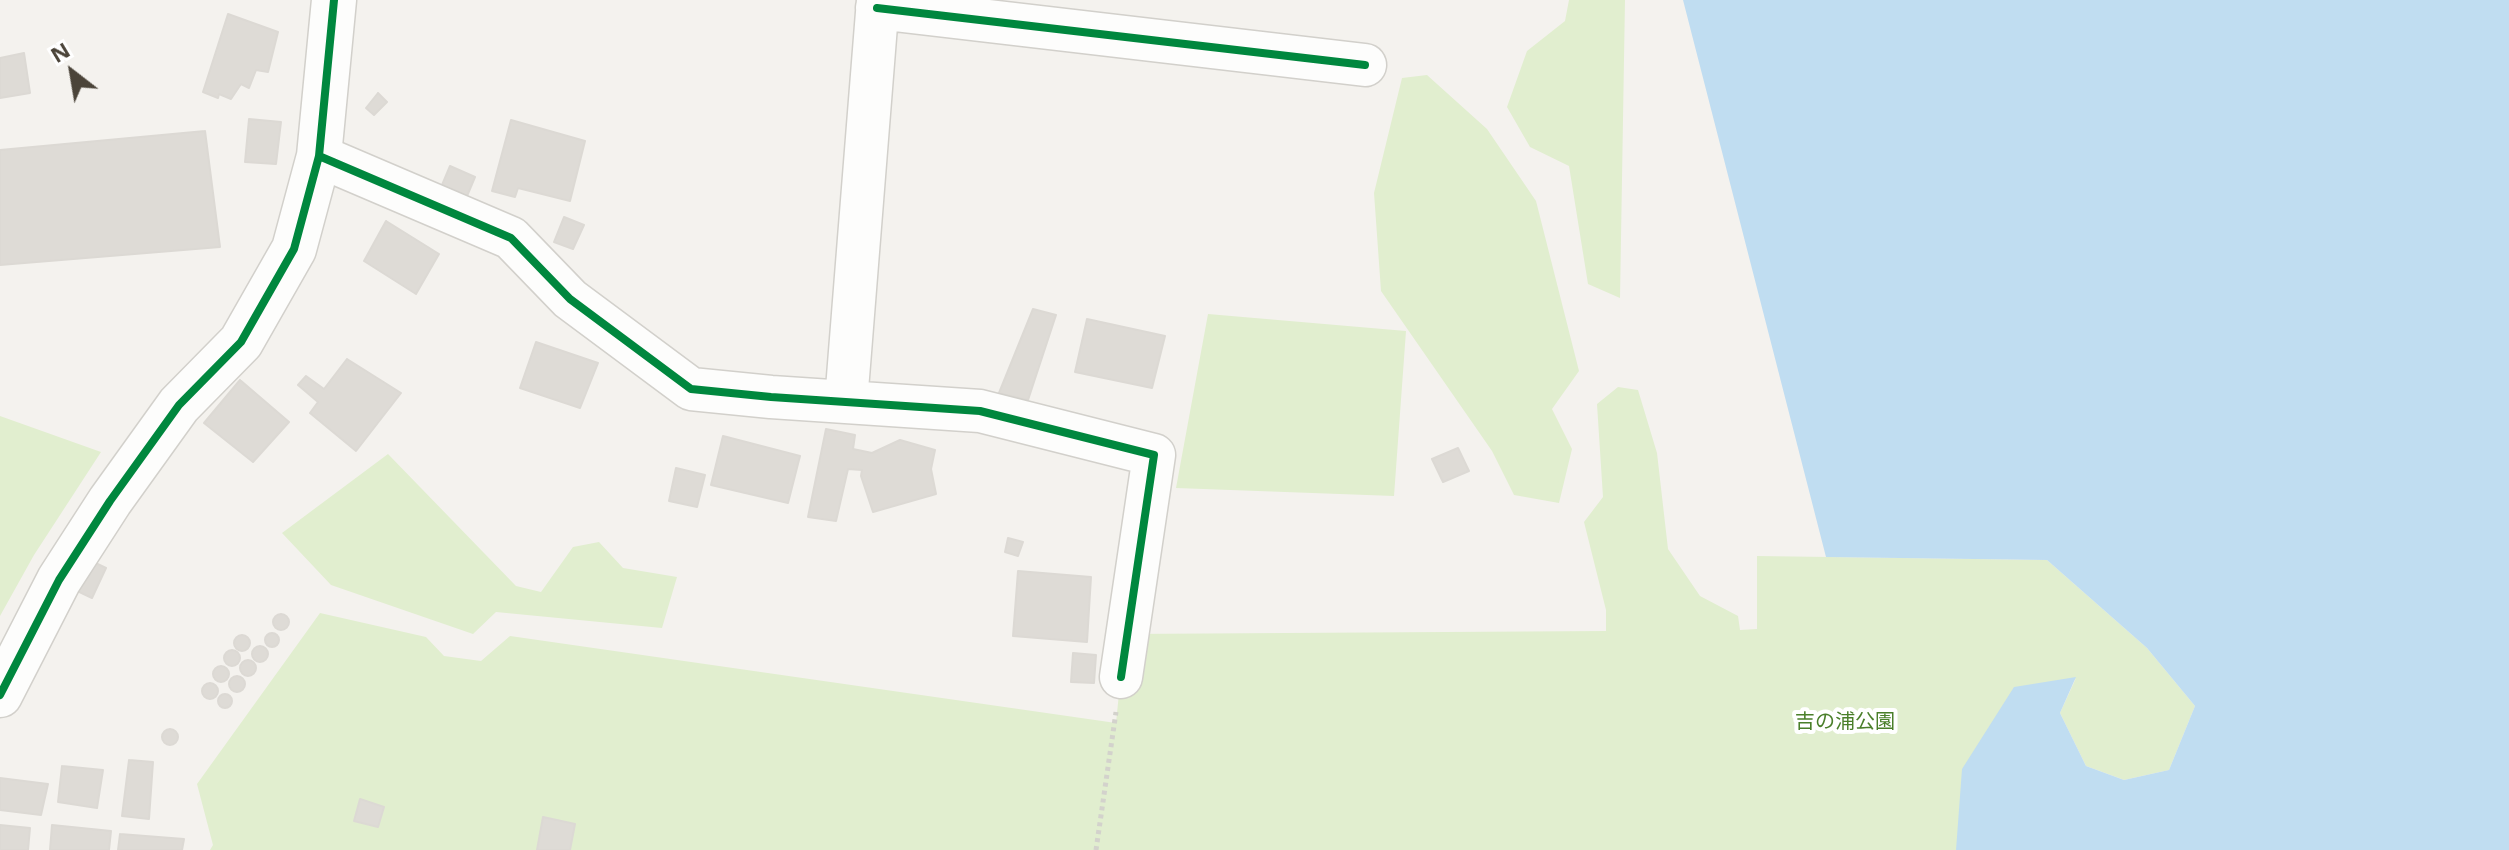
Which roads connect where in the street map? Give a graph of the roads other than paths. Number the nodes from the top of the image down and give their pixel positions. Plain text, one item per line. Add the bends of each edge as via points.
1 (334, 0) edge
2 (878, 4) edge
3 (1365, 65) dead end
4 (319, 156) junction
5 (846, 402) junction
6 (1121, 677) road end
7 (0, 695) edge

1 - 4 street
2 - 3 street
2 - 5 street
4 - 5 street via 511,238 570,299 691,389
4 - 7 street via 294,249 269,296 241,342 179,405 110,501 59,580
5 - 6 street via 980,411 1154,455

